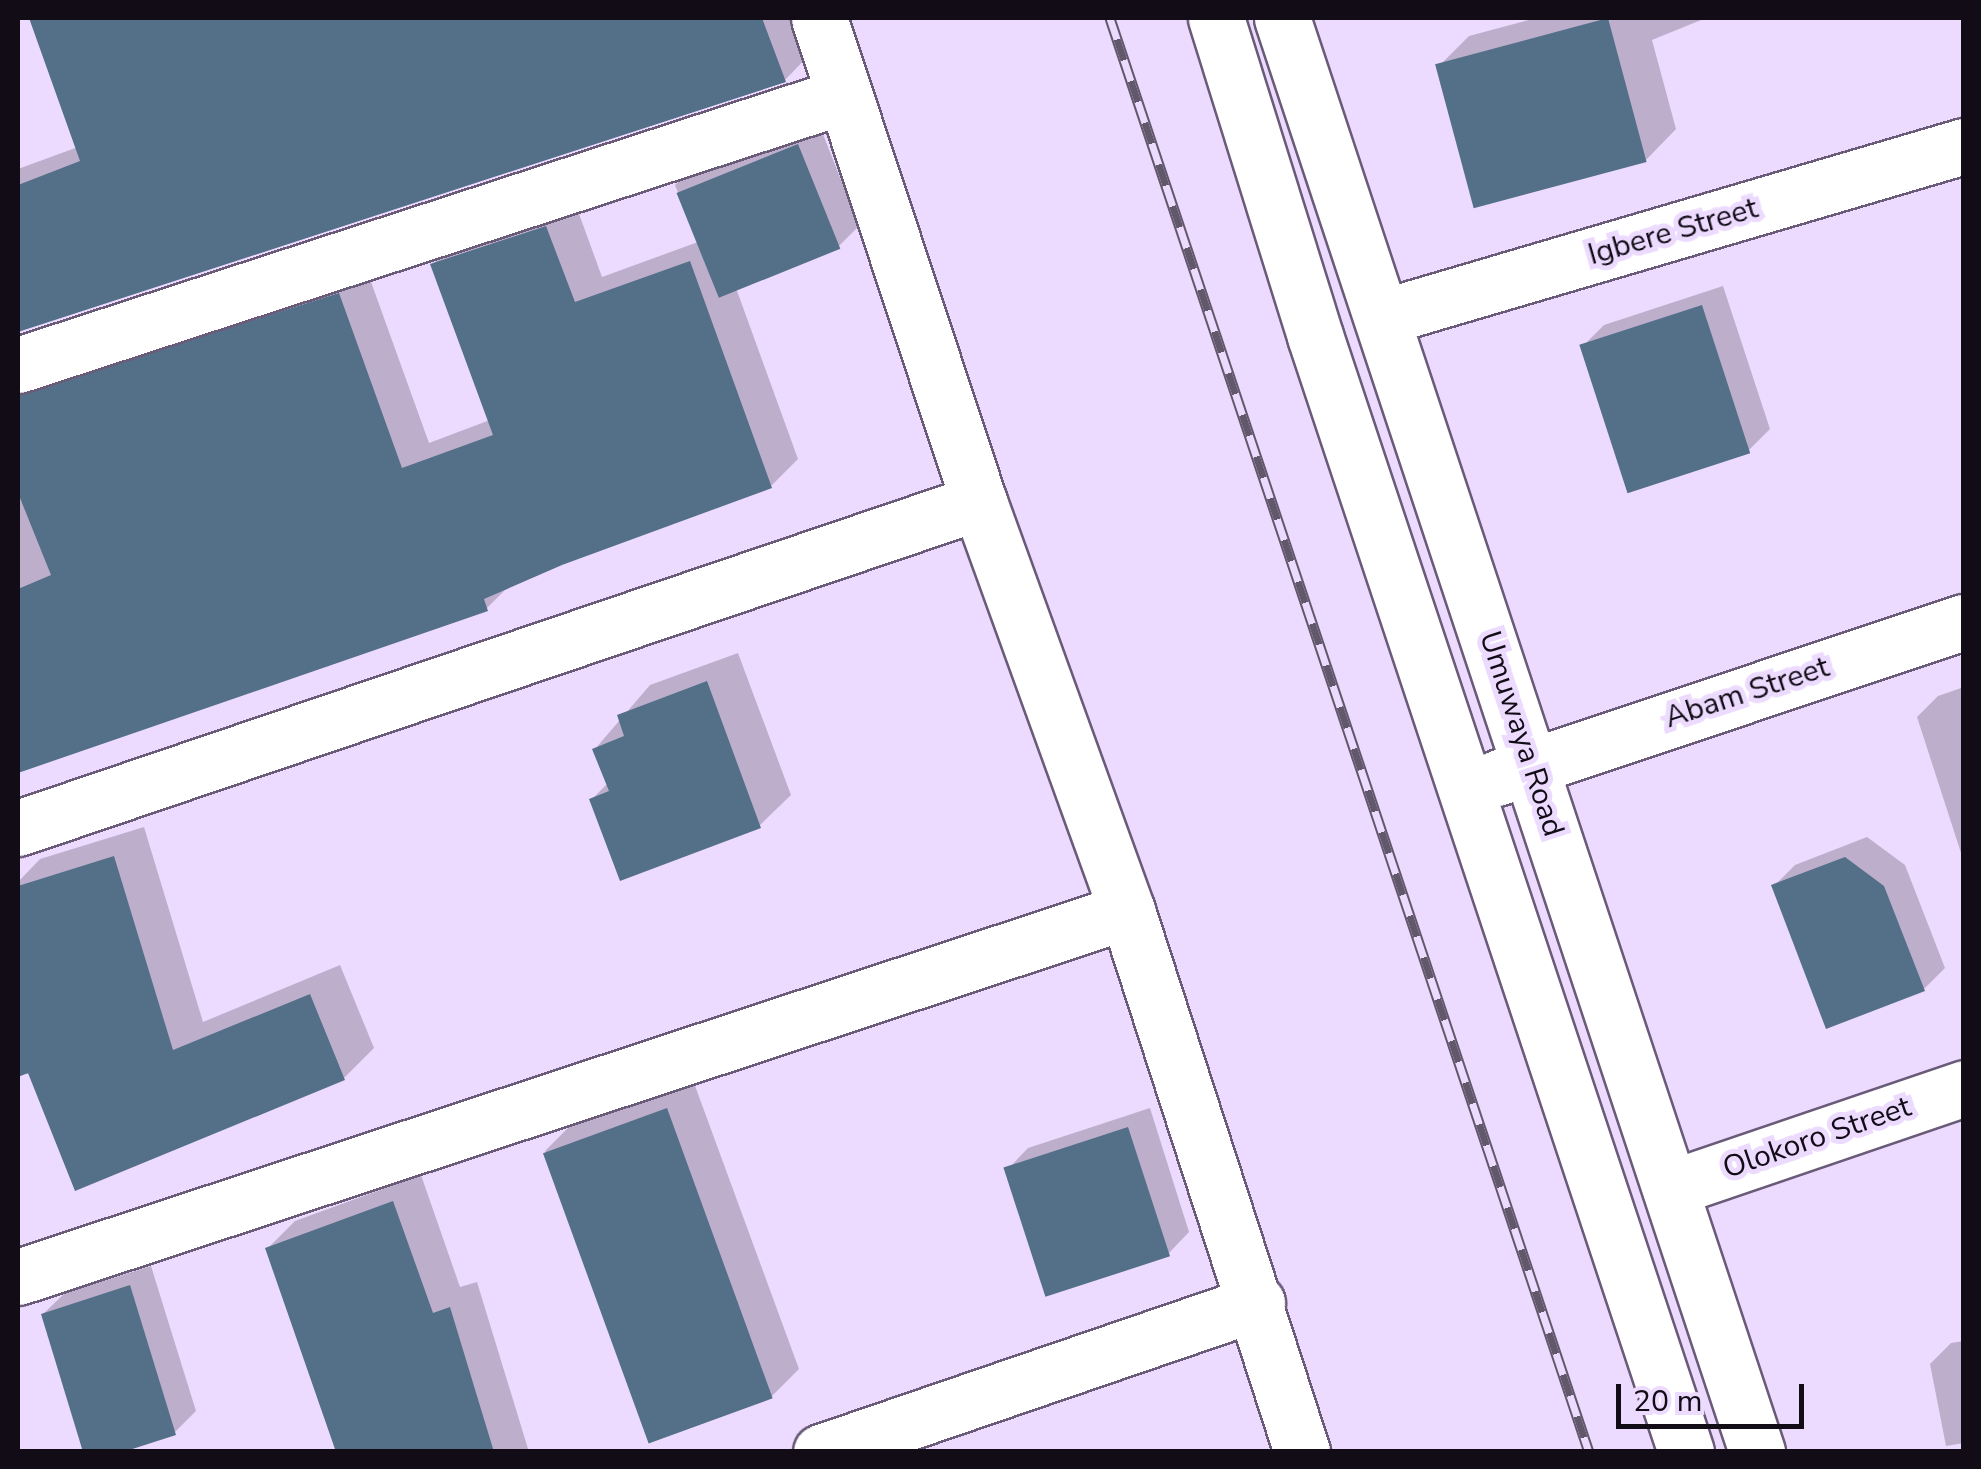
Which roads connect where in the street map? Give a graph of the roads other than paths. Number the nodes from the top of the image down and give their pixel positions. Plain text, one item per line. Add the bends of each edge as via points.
1 (819, 18) edge
2 (1216, 18) edge
3 (1282, 18) edge
4 (844, 96) junction
5 (1964, 146) edge
6 (1383, 317) junction
7 (18, 365) edge
8 (979, 502) junction
9 (1964, 622) edge
10 (1531, 764) junction
11 (1466, 792) junction
12 (18, 828) edge
13 (1126, 911) junction
14 (1964, 1088) edge
15 (1671, 1188) junction
16 (18, 1277) edge
17 (1257, 1303) junction
18 (821, 1452) edge
19 (1302, 1452) edge
20 (1686, 1452) edge
21 (1758, 1452) edge

1 - 4 street
2 - 11 street
3 - 6 street, Umuwaya Road
4 - 7 street
4 - 8 street
5 - 6 street, Igbere Street
6 - 10 street, Umuwaya Road
8 - 12 street
8 - 13 street
9 - 10 street, Abam Street
10 - 11 street, Abam Street
10 - 15 street, Umuwaya Road
11 - 20 street
13 - 16 street
13 - 17 street
14 - 15 street, Olokoro Street
15 - 21 street, Umuwaya Road
17 - 18 street
17 - 19 street

